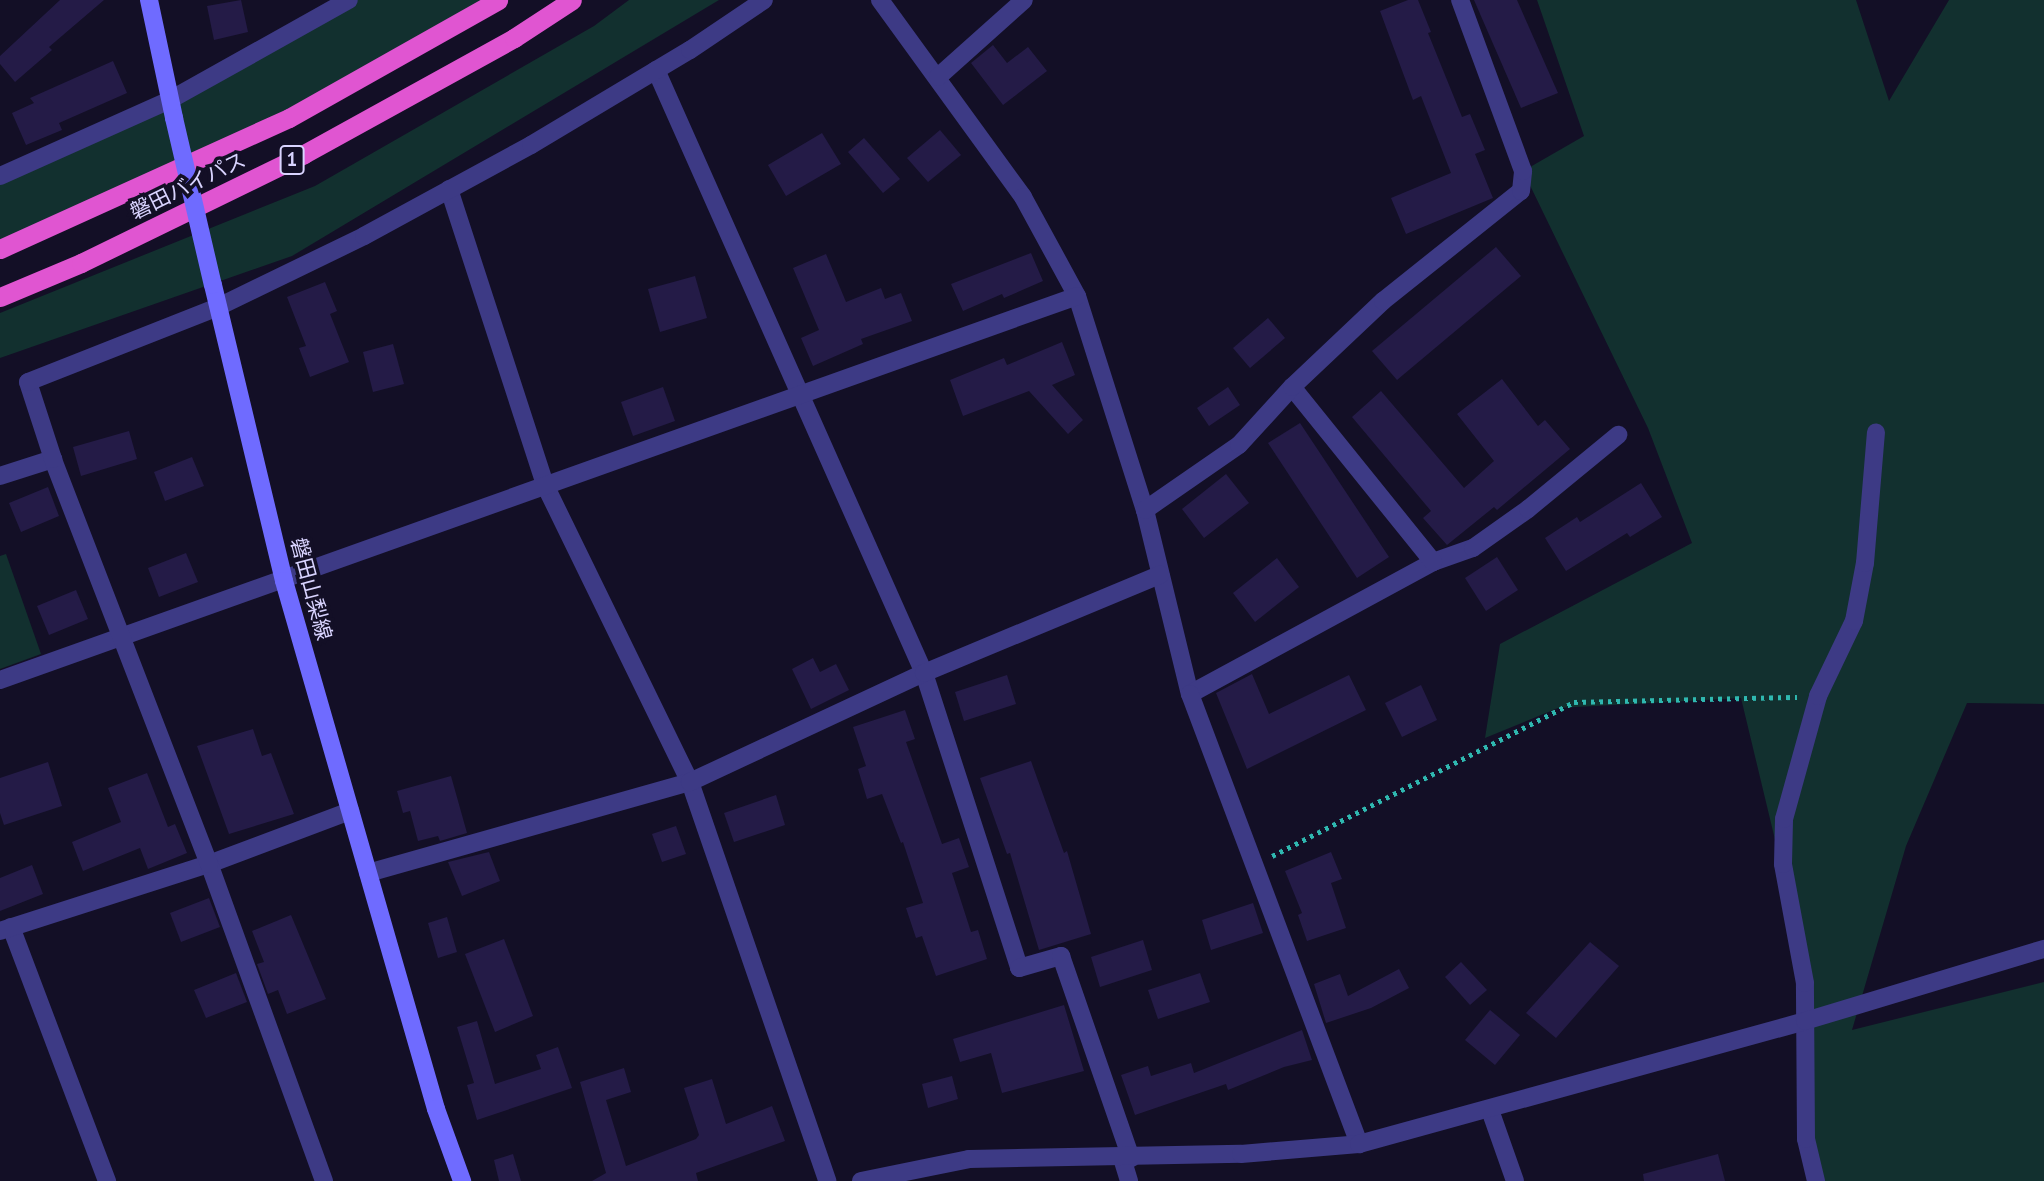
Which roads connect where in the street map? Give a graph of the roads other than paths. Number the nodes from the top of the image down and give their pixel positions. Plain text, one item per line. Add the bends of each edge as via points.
1 (149, 0) edge
2 (349, 0) edge
3 (498, 0) edge
4 (572, 0) edge
5 (764, 0) edge
6 (880, 0) edge
7 (1024, 0) edge
8 (1460, 0) edge
9 (656, 70) junction
10 (938, 77) junction
11 (171, 109) junction
12 (0, 176) edge
13 (449, 189) junction
14 (0, 249) edge
15 (1077, 296) junction
16 (0, 297) edge
17 (218, 307) junction
18 (1292, 387) junction
19 (801, 395) junction
20 (1876, 432) dead end
21 (1618, 435) dead end
22 (53, 459) junction
23 (0, 476) edge
24 (546, 487) junction
25 (1145, 510) junction
26 (1433, 562) junction
27 (1160, 575) junction
28 (284, 581) junction
29 (122, 638) junction
30 (924, 673) junction
31 (0, 680) edge
32 (1190, 694) junction
33 (690, 782) junction
34 (350, 811) junction
35 (209, 864) junction
36 (368, 873) junction
37 (6, 929) edge
38 (2044, 949) edge
39 (1805, 1021) junction
40 (1490, 1110) junction
41 (1359, 1144) junction
42 (1126, 1158) junction
43 (107, 1181) edge
44 (324, 1181) edge
45 (462, 1181) edge
46 (827, 1181) edge
47 (861, 1181) edge
48 (1129, 1181) edge
49 (1515, 1181) edge
50 (1816, 1181) edge

1 - 11 main road, 磐田山梨線
2 - 11 street
3 - 14 highway, 磐田バイパス / 1 via 289,118
4 - 16 highway, 磐田バイパス / 1 via 514,38 304,154 81,263
5 - 9 street
6 - 10 street
7 - 10 street
8 - 18 street via 1523,171 1521,191 1383,301
9 - 13 street
9 - 19 street
10 - 15 street via 1023,197
11 - 12 street
11 - 17 main road, 磐田山梨線, bridge
13 - 17 street
13 - 24 street
15 - 19 street
15 - 25 street
17 - 22 street via 29,382
17 - 28 main road, 磐田山梨線
18 - 25 street via 1239,445
18 - 26 street
19 - 24 street
19 - 30 street
20 - 39 street via 1865,563 1854,621 1818,696 1784,819 1783,864 1805,983
21 - 26 street via 1472,548
22 - 23 street
22 - 29 street
24 - 28 street
24 - 33 street
25 - 27 street
26 - 32 street
27 - 30 street
27 - 32 street
28 - 29 street
28 - 34 main road, 磐田山梨線
29 - 31 street
29 - 35 street
30 - 33 street
30 - 42 street via 1019,968 1061,956
32 - 41 street
33 - 36 street
33 - 46 street
34 - 35 street
34 - 36 main road, 磐田山梨線
35 - 37 street
35 - 44 street
36 - 45 main road, 磐田山梨線 via 436,1109
37 - 43 street
38 - 39 street
39 - 40 street
39 - 50 street via 1806,1139
40 - 41 street
40 - 49 street
41 - 42 street
42 - 47 street via 969,1159
42 - 48 street

